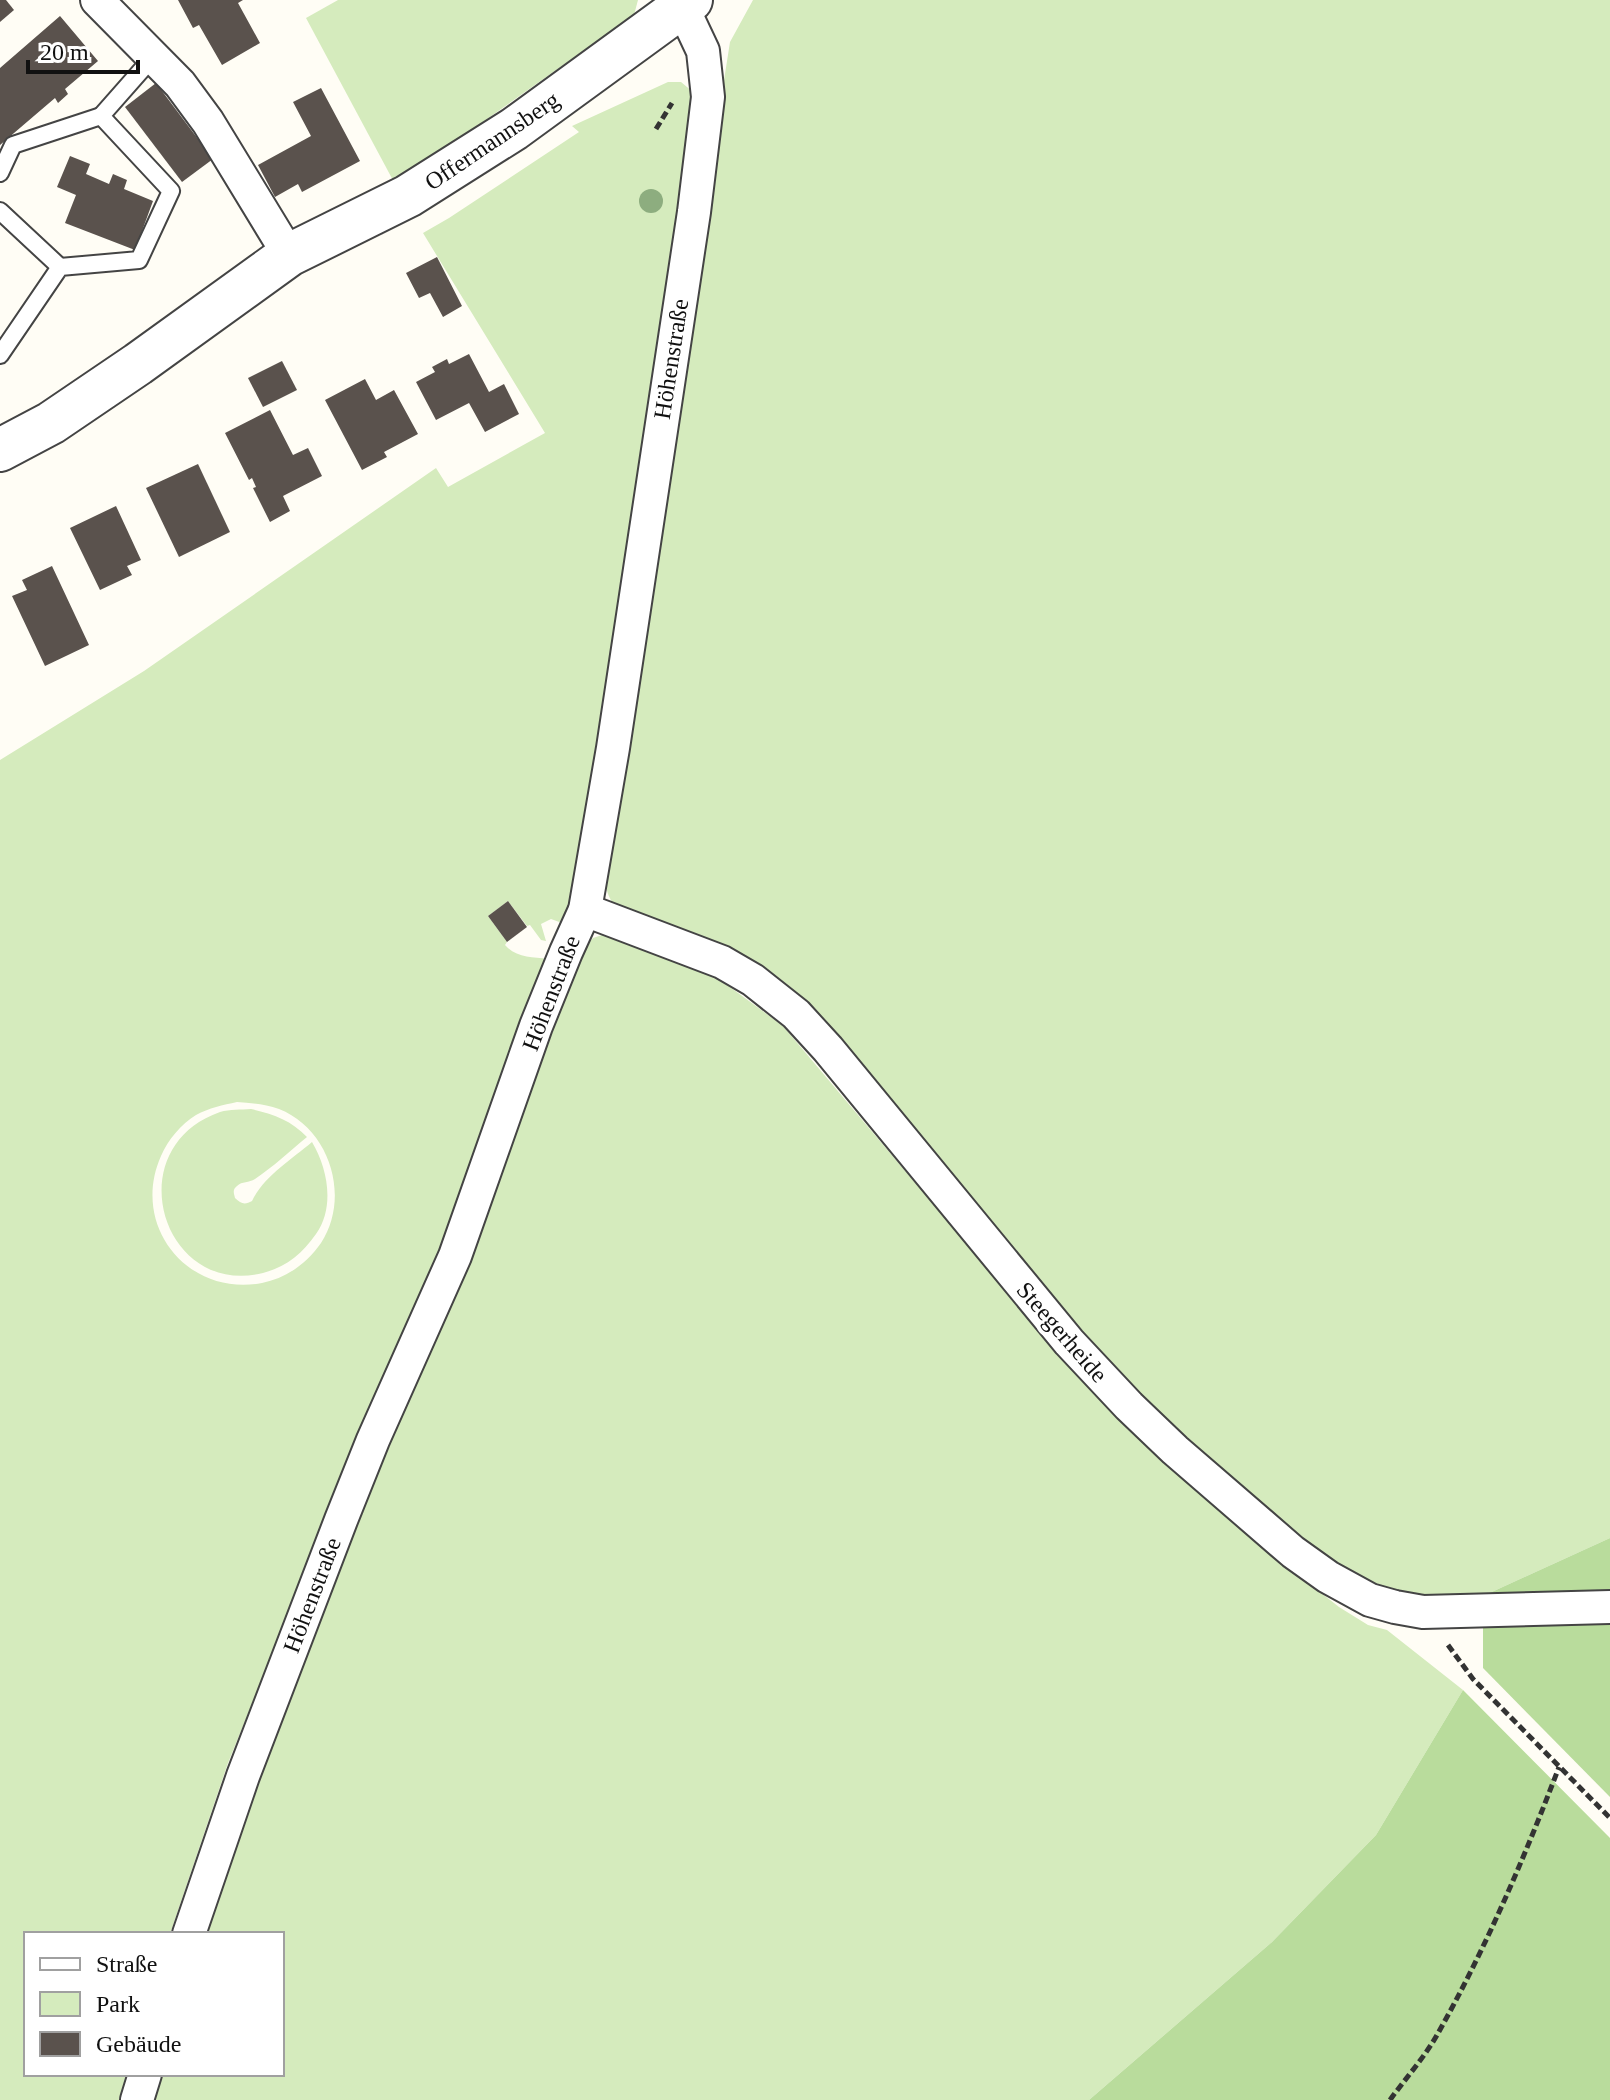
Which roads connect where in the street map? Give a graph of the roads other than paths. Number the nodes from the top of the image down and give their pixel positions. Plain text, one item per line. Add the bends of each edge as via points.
1 (97, 0) edge
2 (684, 2) edge
3 (153, 57) junction
4 (101, 116) junction
5 (0, 173) edge
6 (0, 211) edge
7 (289, 255) junction
8 (60, 267) junction
9 (0, 355) edge
10 (0, 450) edge
11 (585, 910) junction
12 (1610, 1607) edge
13 (190, 1932) edge
14 (144, 2076) edge
15 (137, 2100) edge

1 - 3 street
2 - 7 street, Offermannsberg via 501,137 408,196
2 - 11 street, Höhenstraße via 703,51 708,97
3 - 4 lane
3 - 7 street via 208,122
4 - 5 lane via 13,145
4 - 8 lane via 171,191 139,260
6 - 8 lane
7 - 10 street, Offermannsberg via 51,423
8 - 9 lane
11 - 12 street, Steegerheide via 722,962 796,1014 1069,1342 1129,1406 1281,1542 1328,1577 1370,1600 1423,1612
11 - 13 street, Höhenstraße via 536,1026 455,1256 330,1549
14 - 15 street

